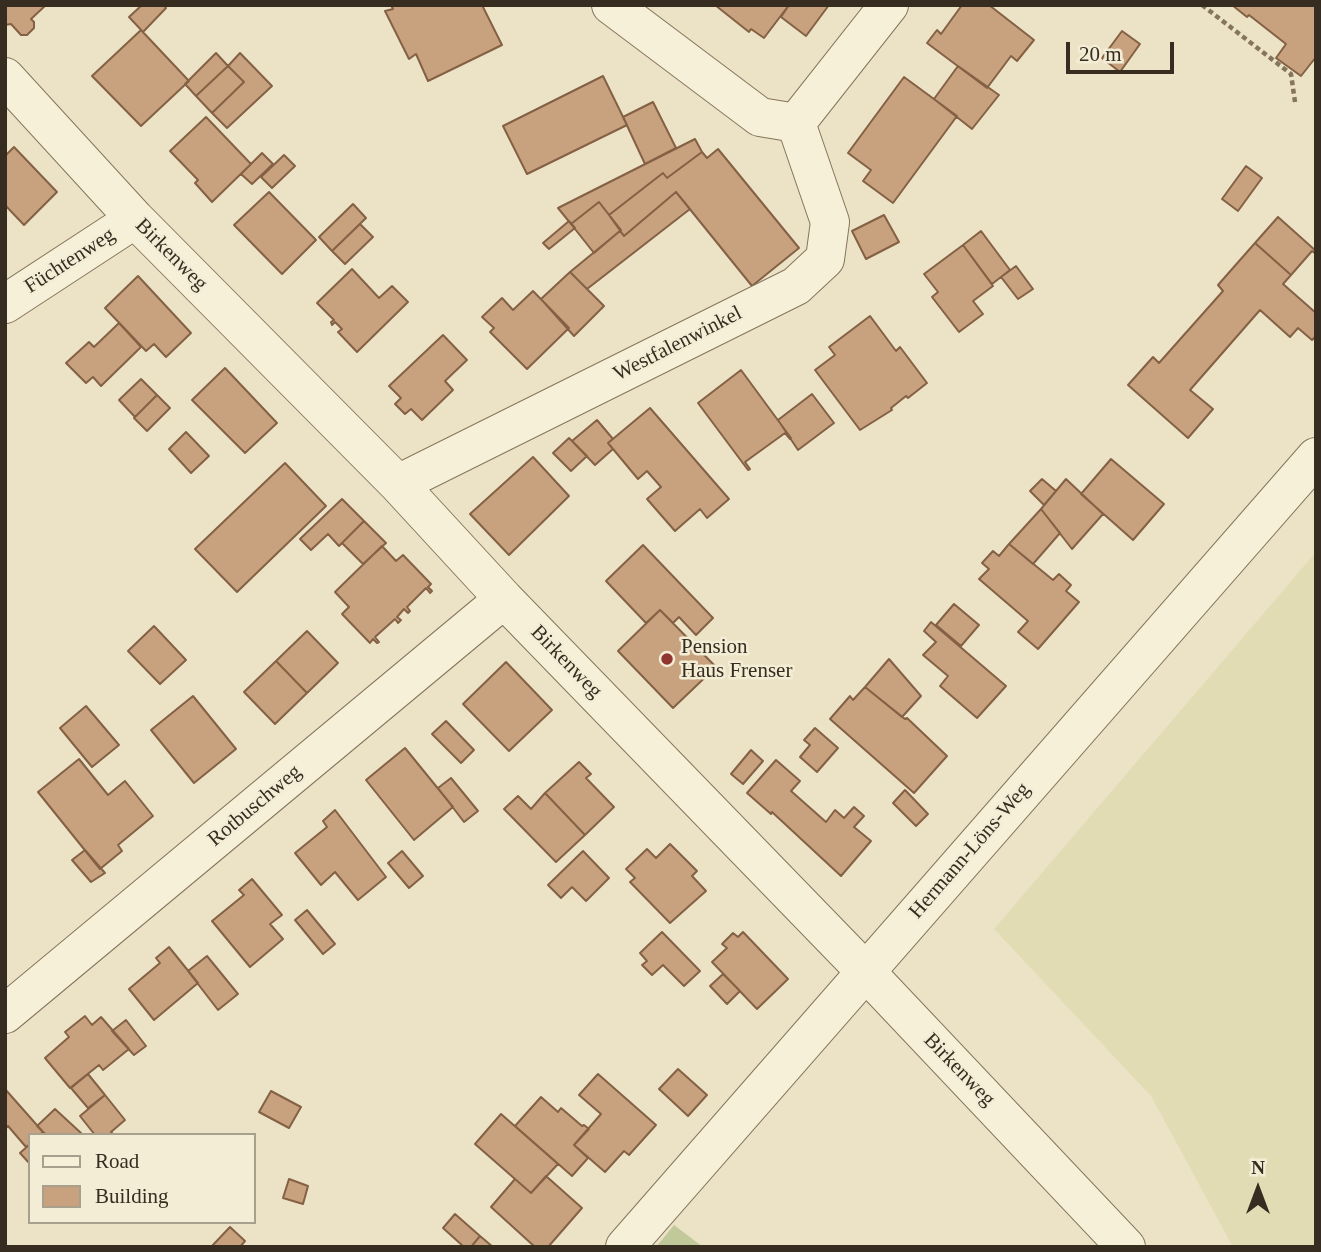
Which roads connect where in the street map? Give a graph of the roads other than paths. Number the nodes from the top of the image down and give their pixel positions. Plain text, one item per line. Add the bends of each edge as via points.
1 (611, 5) edge
2 (889, 5) edge
3 (5, 77) edge
4 (796, 123) junction
5 (135, 219) junction
6 (5, 304) edge
7 (1316, 457) edge
8 (398, 484) junction
9 (504, 599) junction
10 (855, 961) junction
11 (5, 1014) edge
12 (625, 1247) edge
13 (1126, 1247) edge

1 - 4 street via 760,117
2 - 4 street
3 - 5 street, Birkenweg
4 - 8 street, Westfalenwinkel via 830,222 825,258 806,277 796,286
5 - 6 street, Füchtenweg
5 - 8 street, Birkenweg
7 - 10 street, Hermann-Löns-Weg
8 - 9 street, Birkenweg
9 - 10 street, Birkenweg
9 - 11 street, Rotbuschweg
10 - 12 street, Hermann-Löns-Weg
10 - 13 street, Birkenweg

